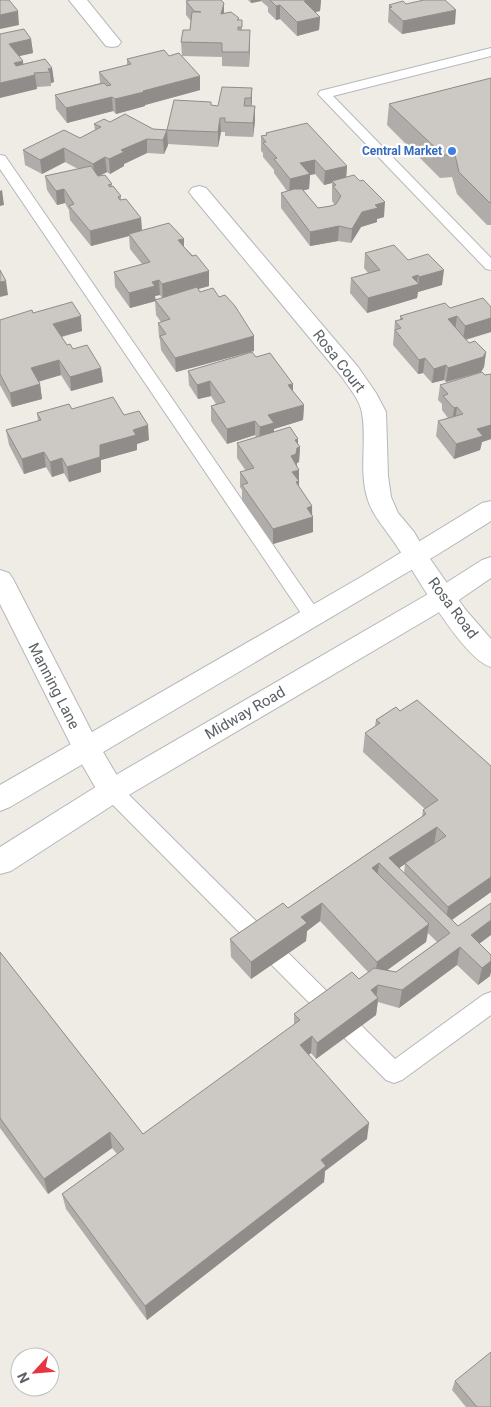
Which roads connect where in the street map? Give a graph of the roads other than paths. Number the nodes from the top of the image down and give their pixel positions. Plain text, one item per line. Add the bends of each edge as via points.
1 (78, 0) edge
2 (112, 42) dead end
3 (491, 52) edge
4 (0, 159) edge
5 (200, 192) dead end
6 (491, 266) edge
7 (491, 509) edge
8 (416, 558) junction
9 (491, 566) edge
10 (0, 579) edge
11 (444, 597) junction
12 (313, 617) junction
13 (491, 657) edge
14 (86, 747) junction
15 (112, 791) junction
16 (0, 799) edge
17 (0, 862) edge
18 (491, 1002) edge

1 - 2 street
3 - 6 lane via 324,94
4 - 12 lane
5 - 8 street, Rosa Court via 365,393 374,412 379,497 387,516
7 - 8 street
8 - 11 street, Rosa Road
8 - 12 street
9 - 11 street, Midway Road
10 - 14 street, Manning Lane
11 - 13 street, Rosa Road
11 - 15 street, Midway Road
12 - 14 street
14 - 15 street, Manning Lane
14 - 16 street
15 - 17 street, Midway Road
15 - 18 lane via 394,1073

